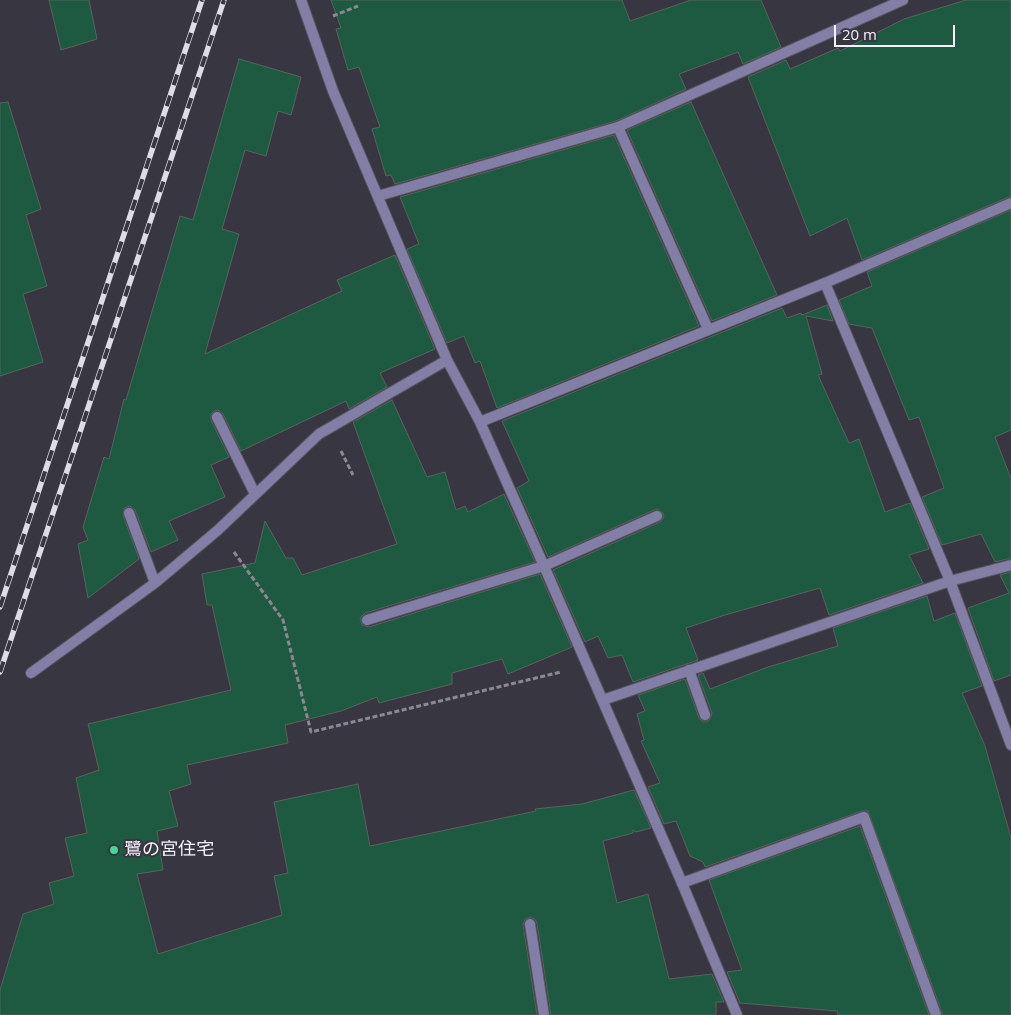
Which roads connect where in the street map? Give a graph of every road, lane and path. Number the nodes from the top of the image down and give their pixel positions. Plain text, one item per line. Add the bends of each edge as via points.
1 (301, 0) edge
2 (903, 0) edge
3 (618, 127) junction
4 (378, 196) junction
5 (1011, 203) edge
6 (825, 283) junction
7 (708, 330) junction
8 (447, 360) junction
9 (217, 417) dead end
10 (480, 422) junction
11 (255, 494) junction
12 (129, 513) dead end
13 (657, 516) dead end
14 (218, 530) junction
15 (1011, 565) edge
16 (544, 566) junction
17 (950, 581) junction
18 (154, 583) junction
19 (367, 620) dead end
20 (588, 666) junction
21 (689, 670) junction
22 (31, 673) dead end
23 (603, 700) junction
24 (705, 715) dead end
25 (1011, 745) edge
26 (682, 883) junction
27 (530, 924) dead end
28 (544, 1015) edge
29 (737, 1015) edge
30 (936, 1015) edge

1 - 4 street via 332,91
2 - 3 street
3 - 4 street
3 - 7 street
4 - 8 street
5 - 6 street
6 - 7 street
6 - 17 street
7 - 10 street
8 - 10 street
8 - 11 street via 319,434
9 - 11 street
10 - 16 street
11 - 14 street
12 - 18 street
13 - 16 street
14 - 18 street
14 - 20 path via 283,620 311,732
15 - 17 street
16 - 19 street
16 - 20 street
17 - 21 street
17 - 25 street
18 - 22 street
20 - 23 street
21 - 23 street
21 - 24 street
23 - 26 street
26 - 29 street
26 - 30 street via 864,817
27 - 28 street

